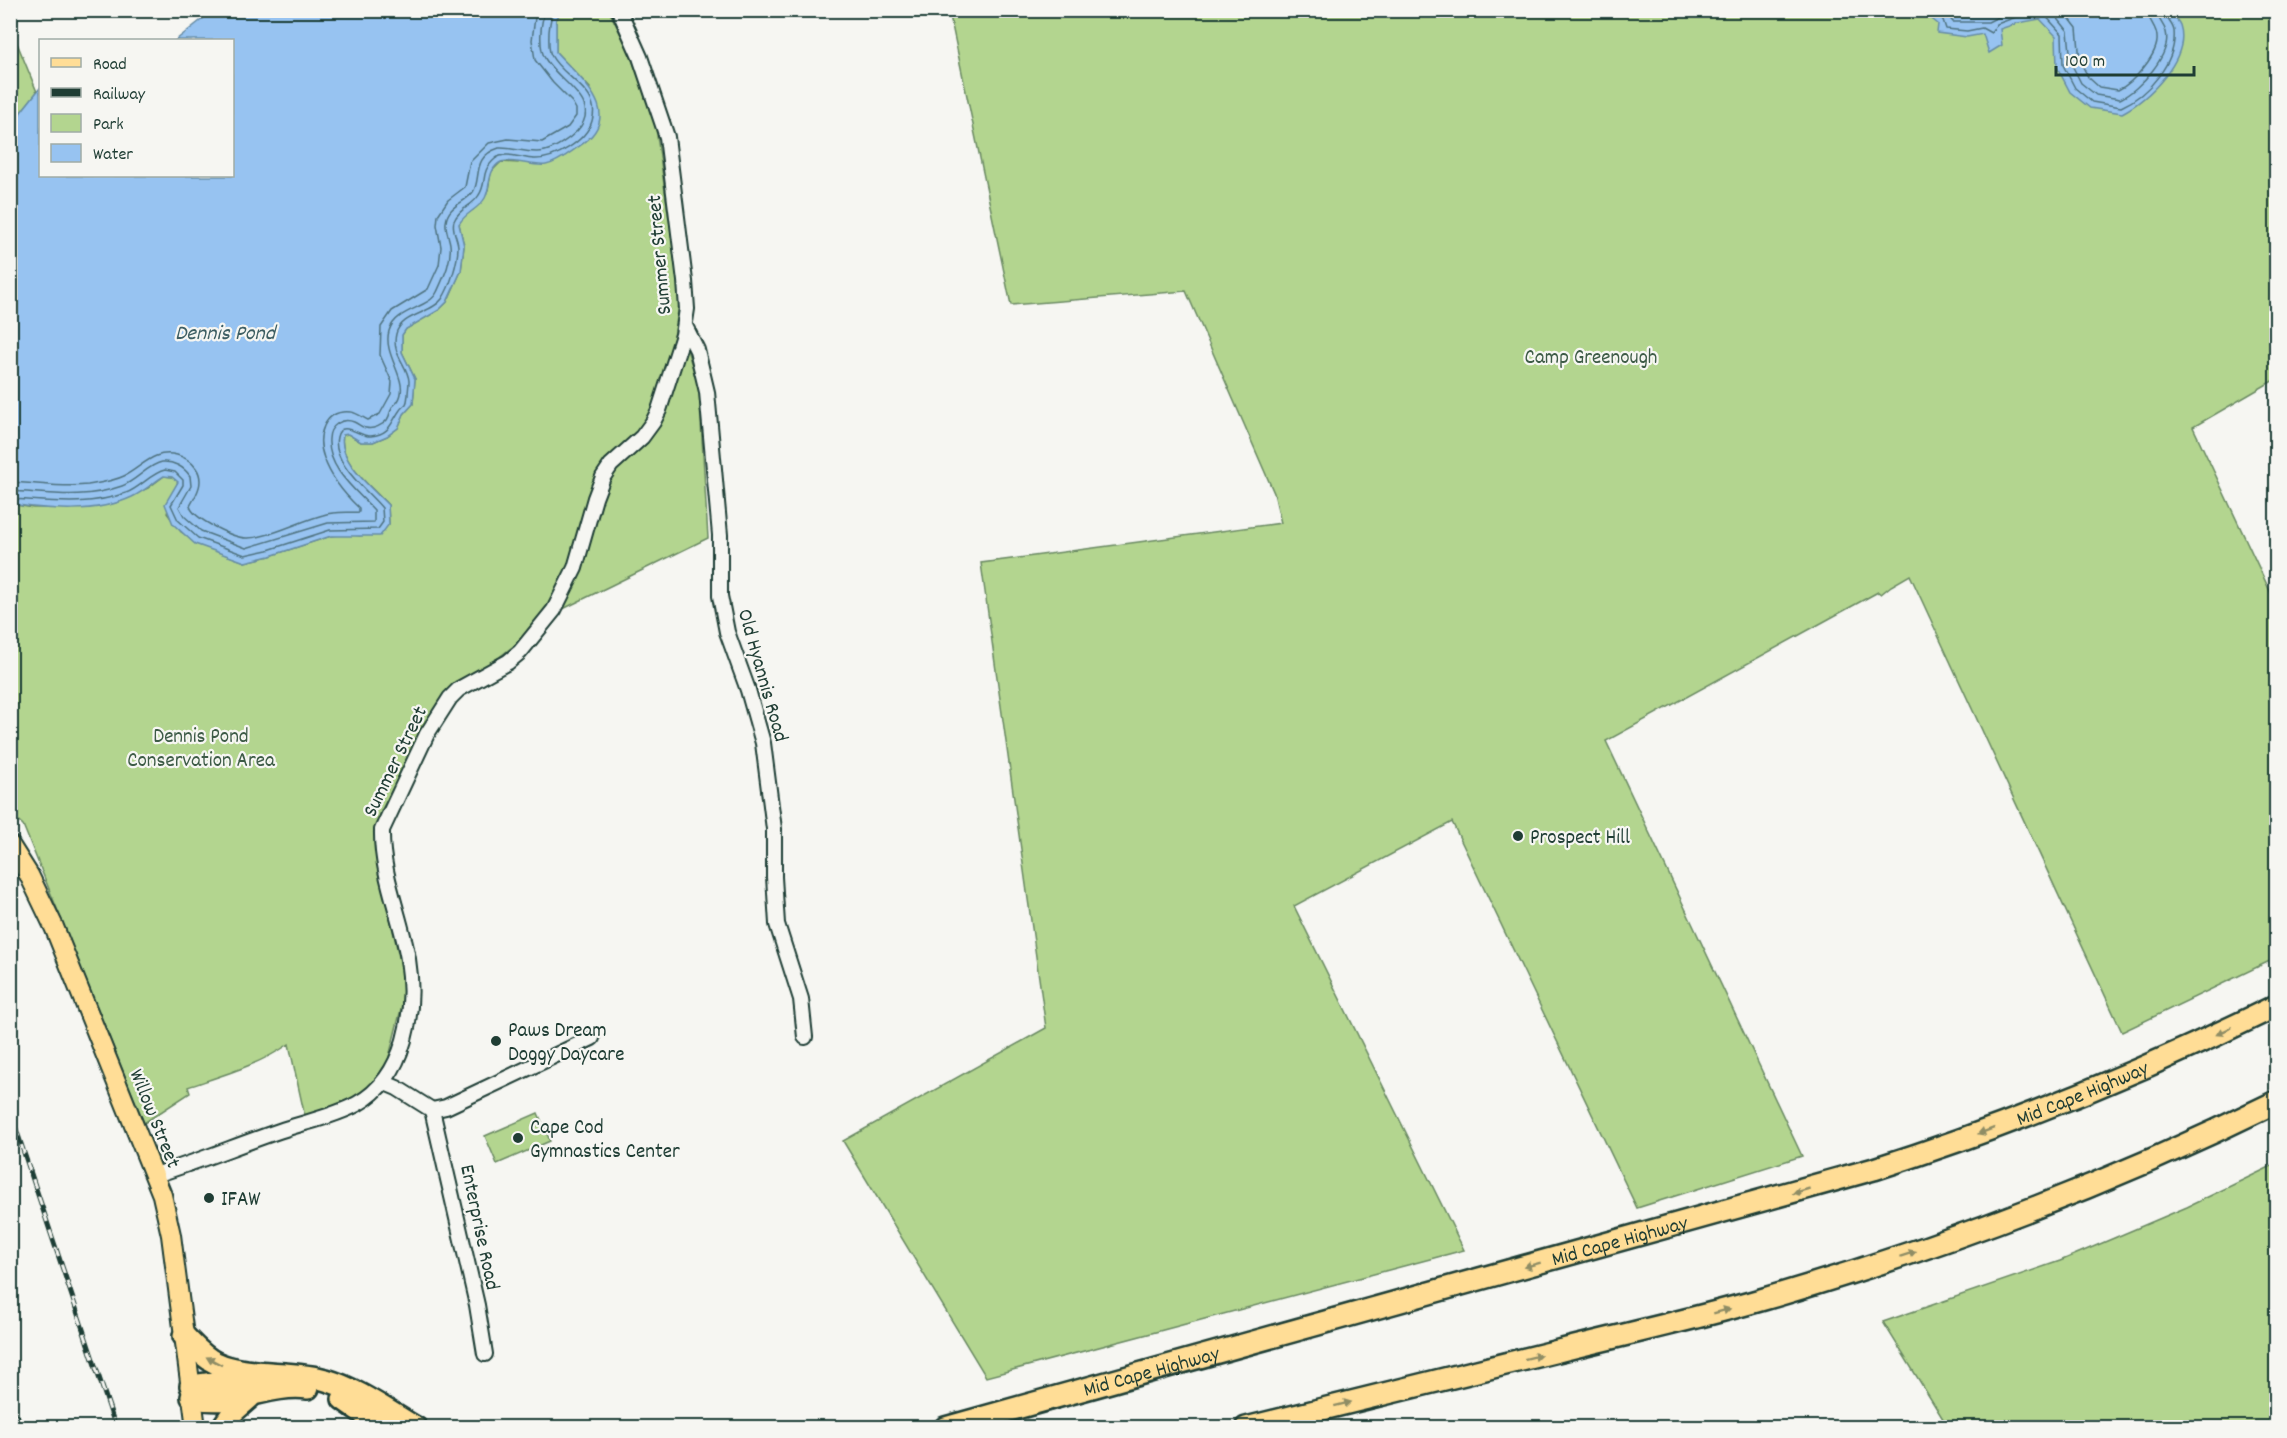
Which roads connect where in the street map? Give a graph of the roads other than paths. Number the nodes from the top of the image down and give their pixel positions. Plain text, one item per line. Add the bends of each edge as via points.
1 (619, 10) edge
2 (685, 326) junction
3 (10, 845) edge
4 (2277, 1006) edge
5 (805, 1037) dead end
6 (592, 1038) dead end
7 (384, 1083) junction
8 (2277, 1102) edge
9 (432, 1110) junction
10 (155, 1175) junction
11 (184, 1336) junction
12 (485, 1354) dead end
13 (291, 1374) junction
14 (191, 1392) junction
15 (253, 1395) junction
16 (10, 1419) edge
17 (19, 1428) edge
18 (196, 1428) edge
19 (222, 1428) edge
20 (377, 1428) edge
21 (416, 1428) edge
22 (945, 1428) edge
23 (1245, 1428) edge

1 - 2 street, Summer Street via 640,57 667,137 685,281
2 - 5 street, Old Hyannis Road via 705,376 720,535 720,596 727,632 763,743 774,829 777,924 801,999
2 - 7 street, Summer Street via 659,410 642,437 606,472 574,568 554,610 520,652 459,688 450,698 427,734 382,830 385,866 410,980 406,1029 393,1070
3 - 10 main road, Willow Street via 54,927
4 -> 22 highway, Mid Cape Highway via 2085,1093 1874,1169
6 - 9 street via 446,1107
7 - 9 street
7 - 10 street, Summer Street via 342,1111
23 -> 8 highway via 1648,1330 1847,1274 2075,1192
9 - 12 street, Enterprise Road
10 - 11 main road, Willow Street via 171,1235
13 -> 11 highway via 216,1363
11 - 14 main road, Willow Street
13 - 14 highway
13 - 21 highway via 335,1383
14 - 15 highway via 218,1401
14 - 18 main road, Willow Street
15 - 19 highway
15 - 20 highway via 289,1387 322,1391 354,1406
16 - 17 street

